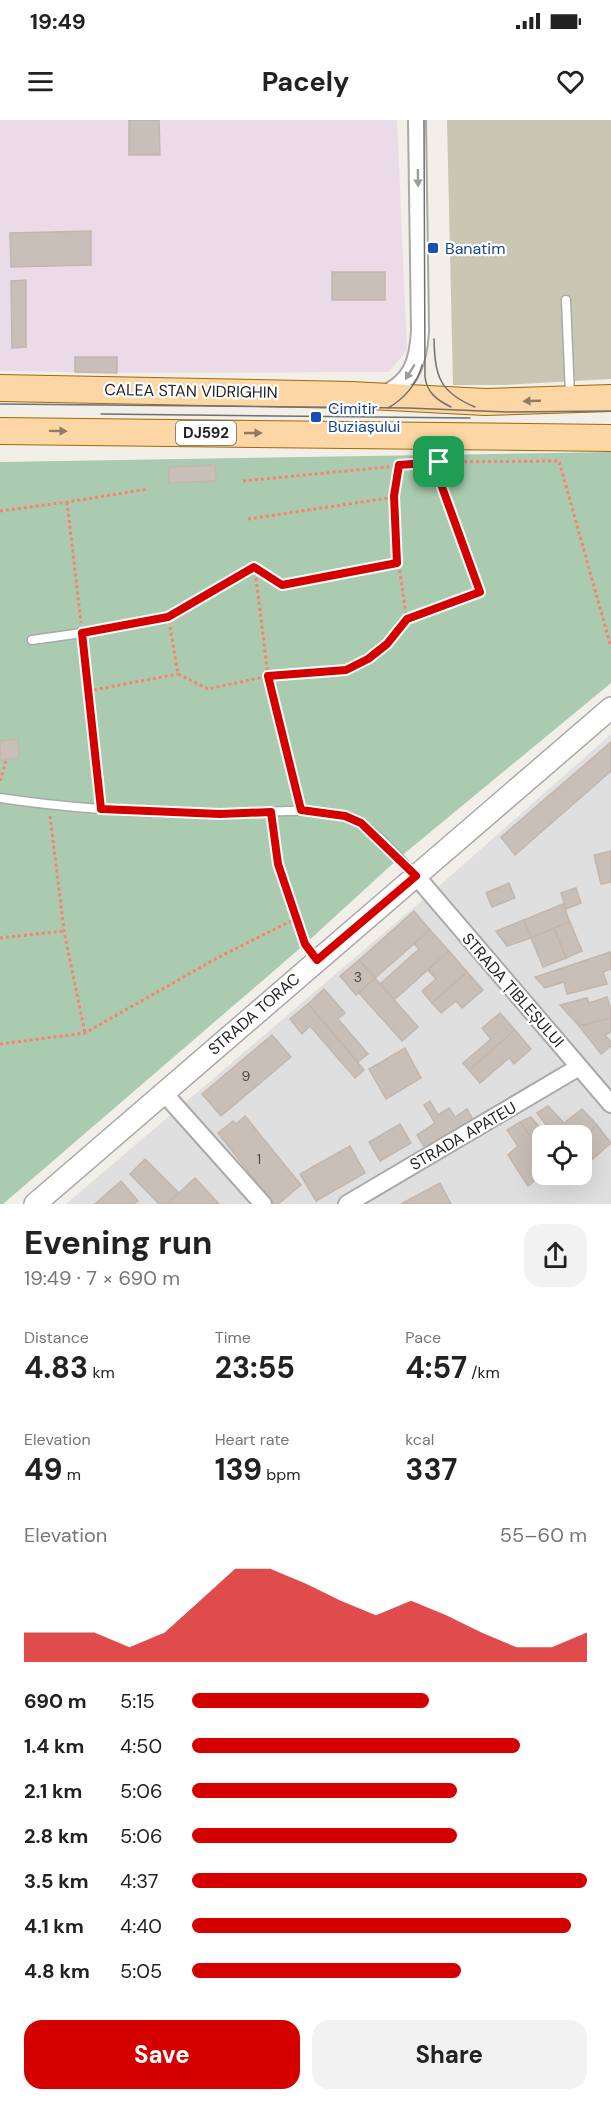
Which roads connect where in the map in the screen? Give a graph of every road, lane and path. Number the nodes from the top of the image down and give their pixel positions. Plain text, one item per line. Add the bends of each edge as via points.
1 (417, 120) edge
2 (566, 300) dead end
3 (0, 388) edge
4 (381, 396) junction
5 (611, 398) edge
6 (570, 399) junction
7 (0, 431) edge
8 (611, 438) edge
9 (439, 462) junction
10 (399, 465) junction
11 (243, 481) dead end
12 (148, 489) dead end
13 (394, 496) junction
14 (67, 502) junction
15 (0, 511) edge
16 (248, 519) dead end
17 (397, 563) junction
18 (254, 567) junction
19 (168, 617) junction
20 (407, 619) junction
21 (82, 633) junction
22 (32, 640) dead end
23 (611, 647) edge
24 (178, 674) junction
25 (268, 676) junction
26 (88, 691) junction
27 (611, 708) edge
28 (6, 760) dead end
29 (0, 781) edge
30 (0, 798) edge
31 (49, 806) junction
32 (101, 809) junction
33 (301, 810) junction
34 (271, 812) junction
35 (416, 876) junction
36 (297, 918) junction
37 (64, 931) junction
38 (0, 938) edge
39 (317, 960) junction
40 (85, 1033) junction
41 (0, 1044) edge
42 (579, 1067) junction
43 (163, 1092) junction
44 (611, 1104) edge
45 (34, 1204) edge
46 (264, 1204) edge
47 (347, 1204) edge

1 -> 4 street via 418,353 410,375
2 - 6 lane
3 - 4 main road, CALEA STAN VIDRIGHIN
6 -> 4 main road, CALEA STAN VIDRIGHIN via 485,402
5 - 6 main road, CALEA STAN VIDRIGHIN
7 -> 8 main road, DJ592
9 - 10 path
9 - 20 path via 442,487 480,592
9 - 23 path via 559,461
10 - 11 path
10 - 13 path
12 - 14 path
13 - 16 path
13 - 17 path
14 - 15 path
14 - 21 path
17 - 18 path via 282,585
17 - 20 path
18 - 19 lane
18 - 25 path
19 - 21 lane
19 - 24 path
20 - 25 path via 387,644 346,670
21 - 22 lane
21 - 26 path
24 - 25 path via 208,689
24 - 26 path
25 - 33 path
26 - 32 path
27 - 35 street, STRADA TORAC
28 - 29 path
30 - 31 lane
31 - 32 lane
31 - 37 path
32 - 34 lane
33 - 34 lane
33 - 35 lane via 345,816 361,823
34 - 36 path via 278,864
35 - 39 street, STRADA TORAC
35 - 42 street, STRADA ȚIBLEȘULUI
36 - 39 path via 305,944
36 - 40 path
37 - 38 path
37 - 40 path
39 - 43 street, STRADA TORAC
40 - 41 path
42 - 44 street, STRADA ȚIBLEȘULUI
42 - 47 street, STRADA APATEU
43 - 45 street, STRADA TORAC
43 - 46 street

